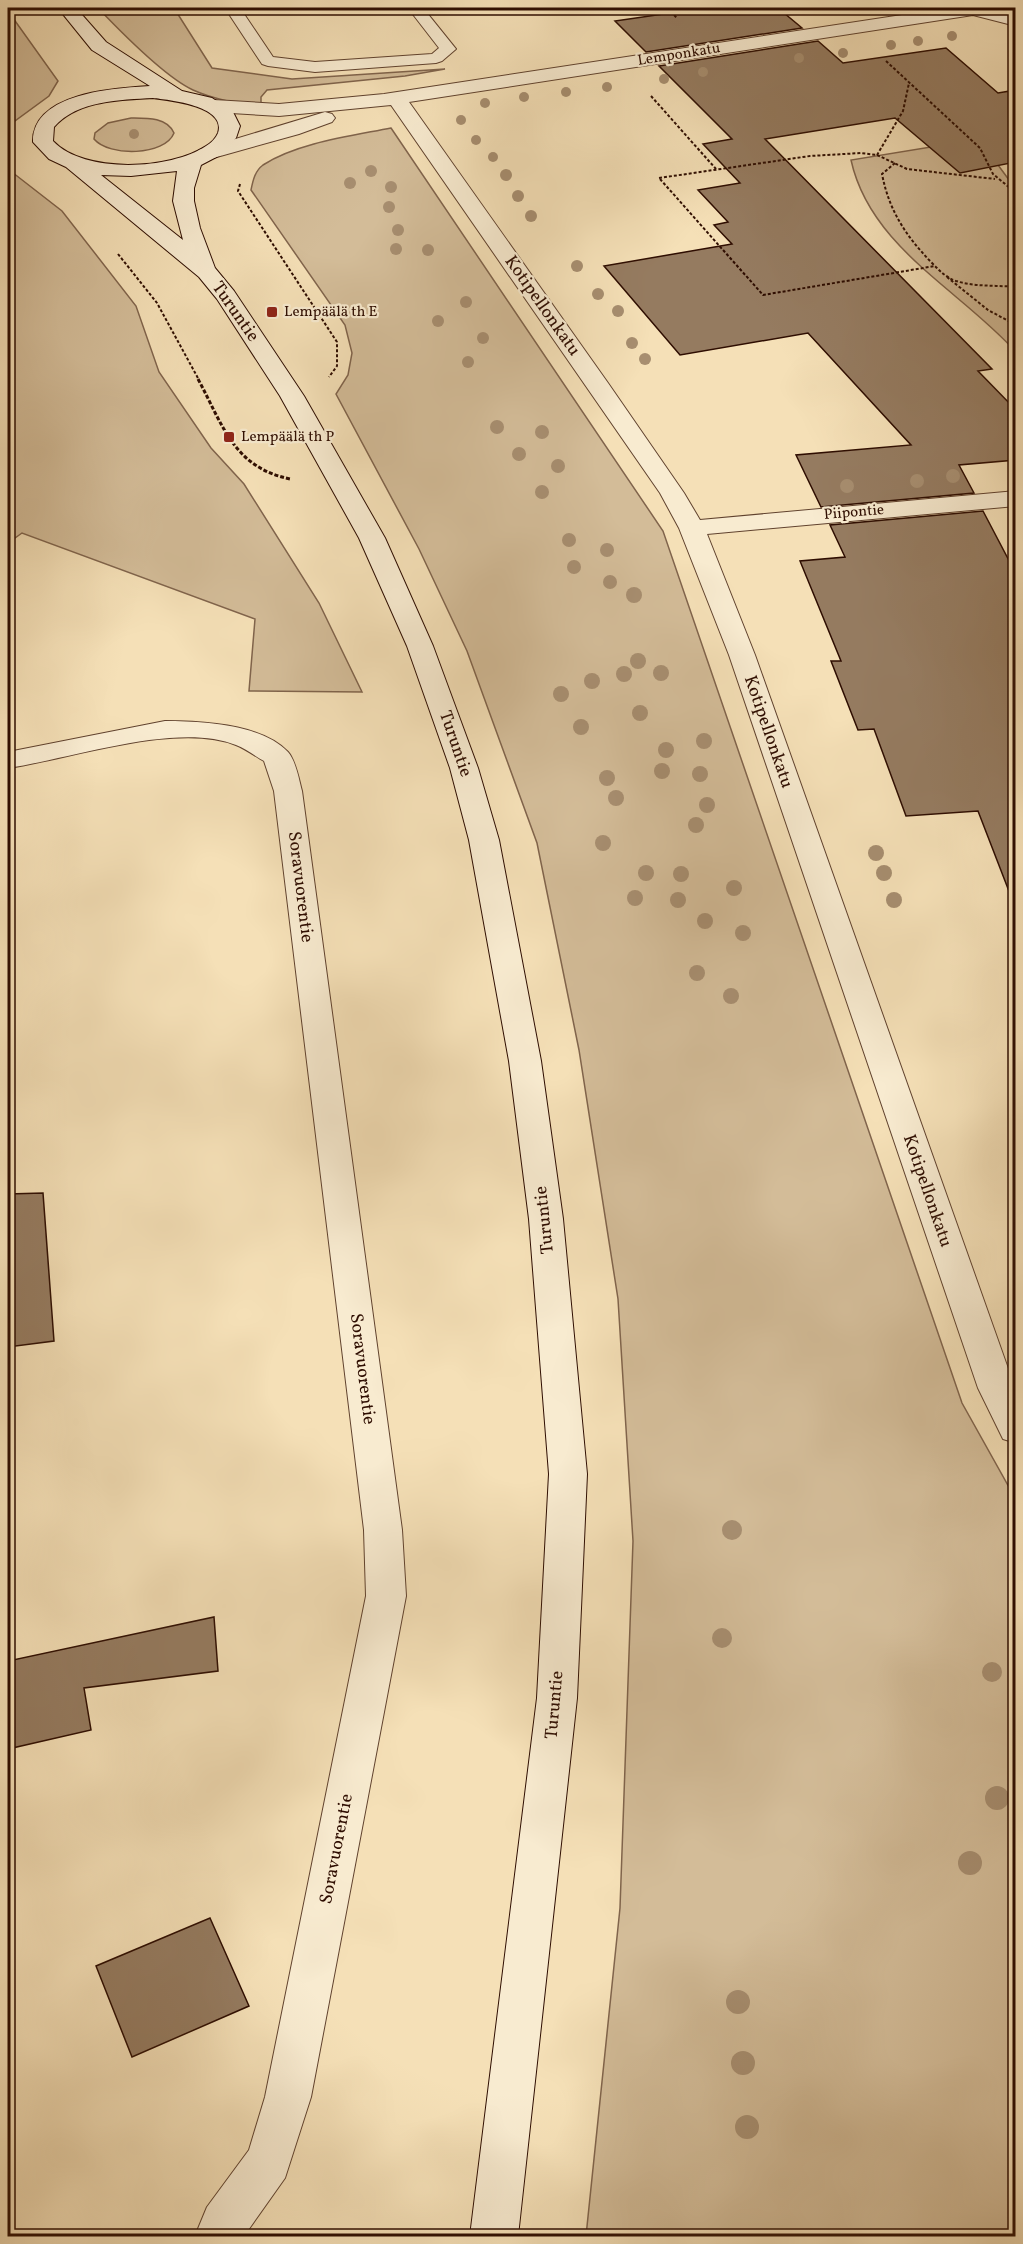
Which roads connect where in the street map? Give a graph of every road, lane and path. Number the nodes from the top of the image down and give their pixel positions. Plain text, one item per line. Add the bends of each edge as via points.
1 (233, 8) edge
2 (415, 8) edge
3 (974, 8) edge
4 (71, 11) edge
5 (1016, 21) edge
6 (93, 41) junction
7 (885, 60) dead end
8 (909, 83) junction
9 (648, 92) dead end
10 (177, 94) junction
11 (390, 99) junction
12 (91, 100) junction
13 (213, 106) junction
14 (877, 155) junction
15 (199, 158) junction
16 (895, 163) junction
17 (74, 164) junction
18 (716, 170) junction
19 (243, 176) dead end
20 (995, 179) junction
21 (238, 191) junction
22 (1016, 193) edge
23 (183, 197) junction
24 (116, 250) dead end
25 (935, 266) junction
26 (207, 272) junction
27 (946, 277) junction
28 (1016, 287) edge
29 (1016, 325) edge
30 (305, 420) junction
31 (346, 491) junction
32 (1016, 498) edge
33 (692, 528) junction
34 (8, 760) edge
35 (1006, 1387) edge
36 (1016, 1429) edge
37 (219, 2236) edge
38 (494, 2236) edge

1 - 2 lane via 268,61 315,67 436,58 448,49
3 - 5 street
3 - 11 street, Lemponkatu
4 - 6 street
6 - 10 street
6 - 12 street via 104,89
7 - 8 path
8 - 14 path via 903,111
8 - 20 path via 980,148
9 - 18 path
10 - 12 street via 128,93
10 - 13 street, Lemponkatu
11 - 13 street, Lemponkatu via 279,110
11 - 15 street, Lemponkatu
11 - 33 street, Kotipellonkatu via 640,445
12 - 17 street via 54,116 43,129 43,142 54,154
13 - 15 street via 230,125 226,138
14 - 16 path
14 - 18 path via 810,156
15 - 17 street, Lemponkatu via 164,168 133,171
15 - 23 street, Turuntie via 184,180
16 - 20 path via 907,169
16 - 25 path via 882,174 886,199 904,233
17 - 26 street, Turuntie
18 - 25 path via 659,178 764,295
19 - 21 path
20 - 22 path
21 - 23 path
21 - 30 path via 337,342 337,366
23 - 26 street, Turuntie via 191,237
24 - 31 path via 157,303 237,451 249,463 273,476
25 - 27 path
26 - 30 street, Turuntie
27 - 28 path
27 - 29 path via 988,310
30 - 31 street, Turuntie
31 - 38 street, Turuntie via 372,538 420,646 464,768 484,840 525,1061 546,1219 568,1474 557,1698
32 - 33 street, Piipontie
33 - 35 street, Kotipellonkatu via 742,655
34 - 37 street, Soravuorentie via 165,729 203,729 244,738 277,757 288,791 383,1530 386,1596 288,2097 268,2162
35 - 36 street, Kotipellonkatu

